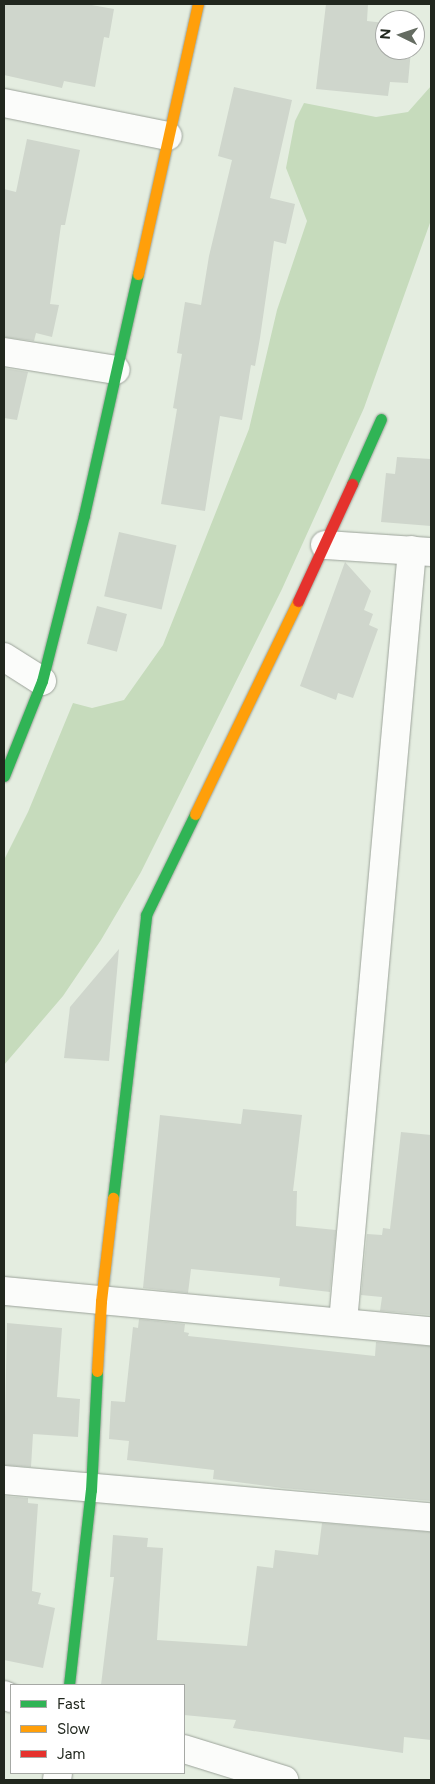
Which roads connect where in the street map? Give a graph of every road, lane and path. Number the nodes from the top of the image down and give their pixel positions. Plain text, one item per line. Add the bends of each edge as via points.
1 (198, 4) edge
2 (4, 103) edge
3 (168, 136) junction
4 (4, 352) edge
5 (116, 370) junction
6 (381, 419) dead end
7 (326, 545) junction
8 (422, 551) edge
9 (4, 657) edge
10 (42, 681) junction
11 (4, 776) edge
12 (4, 1291) edge
13 (101, 1301) junction
14 (342, 1322) junction
15 (431, 1331) edge
16 (4, 1480) edge
17 (91, 1490) junction
18 (431, 1517) edge
19 (69, 1684) edge
20 (185, 1749) edge
21 (284, 1780) edge

1 - 3 street
2 - 3 street
3 - 5 street
4 - 5 street
5 - 10 street
6 - 7 street
7 - 8 street
7 - 13 street via 146,915
8 - 14 street
9 - 10 street
10 - 11 street
12 - 13 street
13 - 14 street
13 - 17 street
14 - 15 street
16 - 17 street
17 - 18 street
17 - 19 street
20 - 21 street

